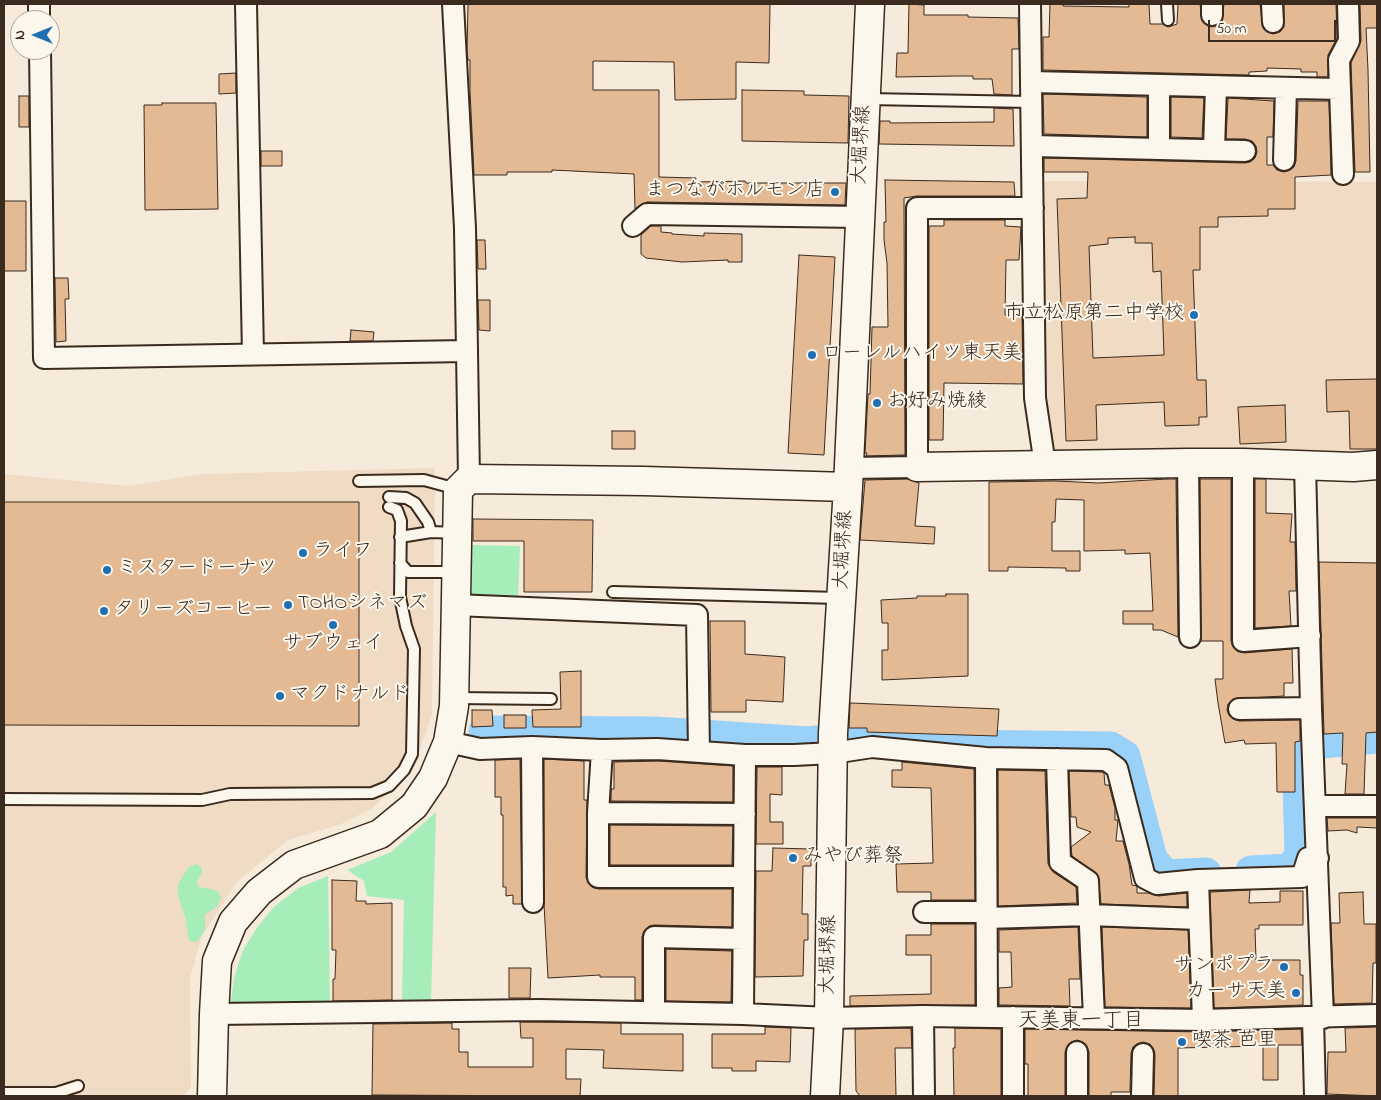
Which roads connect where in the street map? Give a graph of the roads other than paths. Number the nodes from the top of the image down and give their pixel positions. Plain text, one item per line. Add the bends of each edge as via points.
1 (246, 4) edge
2 (453, 4) edge
3 (870, 4) edge
4 (1030, 4) edge
5 (1167, 4) edge
6 (1348, 4) edge
7 (1168, 20) dead end
8 (40, 60) edge
9 (1031, 82) junction
10 (1159, 85) junction
11 (1216, 86) junction
12 (1286, 88) junction
13 (1340, 89) junction
14 (865, 99) junction
15 (1031, 102) junction
16 (1032, 146) junction
17 (1158, 148) junction
18 (1214, 150) junction
19 (1244, 151) dead end
20 (1284, 160) dead end
21 (1343, 174) dead end
22 (1033, 208) junction
23 (860, 217) junction
24 (633, 226) dead end
25 (467, 351) junction
26 (253, 354) junction
27 (1188, 463) junction
28 (1243, 463) junction
29 (1045, 465) junction
30 (1305, 465) junction
31 (1377, 465) edge
32 (916, 467) junction
33 (849, 478) junction
34 (359, 481) dead end
35 (463, 484) junction
36 (444, 532) junction
37 (400, 536) junction
38 (400, 563) junction
39 (456, 572) junction
40 (613, 592) dead end
41 (842, 598) junction
42 (455, 605) junction
43 (1310, 636) junction
44 (1190, 637) dead end
45 (454, 698) junction
46 (550, 699) dead end
47 (1312, 708) junction
48 (1239, 709) dead end
49 (448, 742) junction
50 (833, 744) junction
51 (532, 747) junction
52 (602, 750) junction
53 (699, 752) junction
54 (745, 755) junction
55 (986, 758) junction
56 (1057, 759) junction
57 (4, 799) edge
58 (1316, 806) junction
59 (1377, 806) edge
60 (598, 813) junction
61 (745, 814) junction
62 (1318, 858) junction
63 (744, 877) junction
64 (1198, 880) junction
65 (533, 902) dead end
66 (924, 912) dead end
67 (986, 915) junction
68 (1089, 916) junction
69 (1199, 919) junction
70 (744, 939) junction
71 (654, 1012) junction
72 (214, 1014) junction
73 (743, 1014) junction
74 (1377, 1015) edge
75 (923, 1016) junction
76 (987, 1017) junction
77 (1013, 1017) junction
78 (829, 1018) junction
79 (1094, 1018) junction
80 (1318, 1018) junction
81 (1203, 1020) junction
82 (1077, 1052) dead end
83 (1143, 1054) dead end
84 (78, 1086) dead end
85 (4, 1093) edge
86 (212, 1096) edge
87 (825, 1096) edge
88 (924, 1096) edge
89 (1013, 1096) edge
90 (1077, 1096) edge
91 (1142, 1096) edge
92 (1315, 1096) edge

1 - 26 street
2 - 25 street via 465,228
3 - 14 street, 大堀堺線
4 - 9 street
5 - 7 lane
6 - 13 street via 1349,42 1339,60
8 - 26 street via 44,358
9 - 10 street
9 - 15 street
10 - 11 street
10 - 17 street
11 - 12 street
11 - 18 street
12 - 13 street
12 - 20 street
13 - 21 street
14 - 15 lane
14 - 23 street, 大堀堺線
15 - 16 street
16 - 17 street
16 - 22 street
17 - 18 street
18 - 19 street
22 - 29 street via 1035,398
22 - 32 street via 917,208
23 - 24 street via 647,214
23 - 33 street, 大堀堺線
25 - 26 street
25 - 35 street
27 - 28 street
27 - 29 street
27 - 44 street
28 - 30 street
28 - 43 street via 1242,641
29 - 32 street
30 - 31 street
30 - 43 street
32 - 33 street
33 - 35 street
33 - 41 street, 大堀堺線
34 - 35 lane via 424,480
35 - 36 street
36 - 37 lane
36 - 37 lane via 428,522 415,503 406,498 389,502 401,521
36 - 39 street
37 - 38 lane
38 - 39 lane via 408,572
38 - 57 lane via 400,597 414,649 414,733 412,754 404,770 389,786 372,793 230,794 202,800
39 - 42 street
40 - 41 lane
41 - 50 street, 大堀堺線
42 - 45 street
42 - 53 street via 697,615
43 - 47 street
45 - 46 lane
45 - 49 street
47 - 48 street
47 - 58 street
49 - 51 street via 480,749
49 - 72 street via 433,778 414,806 380,834 294,865 259,892 233,922 217,960
50 - 54 street via 794,755
50 - 55 street
50 - 78 street, 大堀堺線
51 - 52 street
51 - 65 street
52 - 53 street
52 - 60 street
53 - 54 street
54 - 61 street
55 - 56 street
55 - 67 street
56 - 64 street via 1106,760 1116,768 1145,878 1157,884
56 - 68 street via 1060,862 1088,881
58 - 59 street
58 - 62 street
60 - 61 street
60 - 63 street via 598,877
61 - 63 street
62 - 64 street via 1308,858 1302,876
62 - 80 street
63 - 70 street
64 - 69 street
66 - 67 street
67 - 68 street
67 - 76 street
68 - 69 street
68 - 79 street
69 - 81 street
70 - 71 street via 654,937
70 - 73 street
71 - 72 street via 539,1010
71 - 73 street
72 - 86 street
73 - 78 street
74 - 80 street
75 - 76 street
75 - 78 street
75 - 88 street
76 - 77 street
77 - 79 street
77 - 89 street
78 - 87 street, 大堀堺線
79 - 81 street
80 - 81 street
80 - 92 street
82 - 90 street
83 - 91 street
84 - 85 lane via 56,1093

